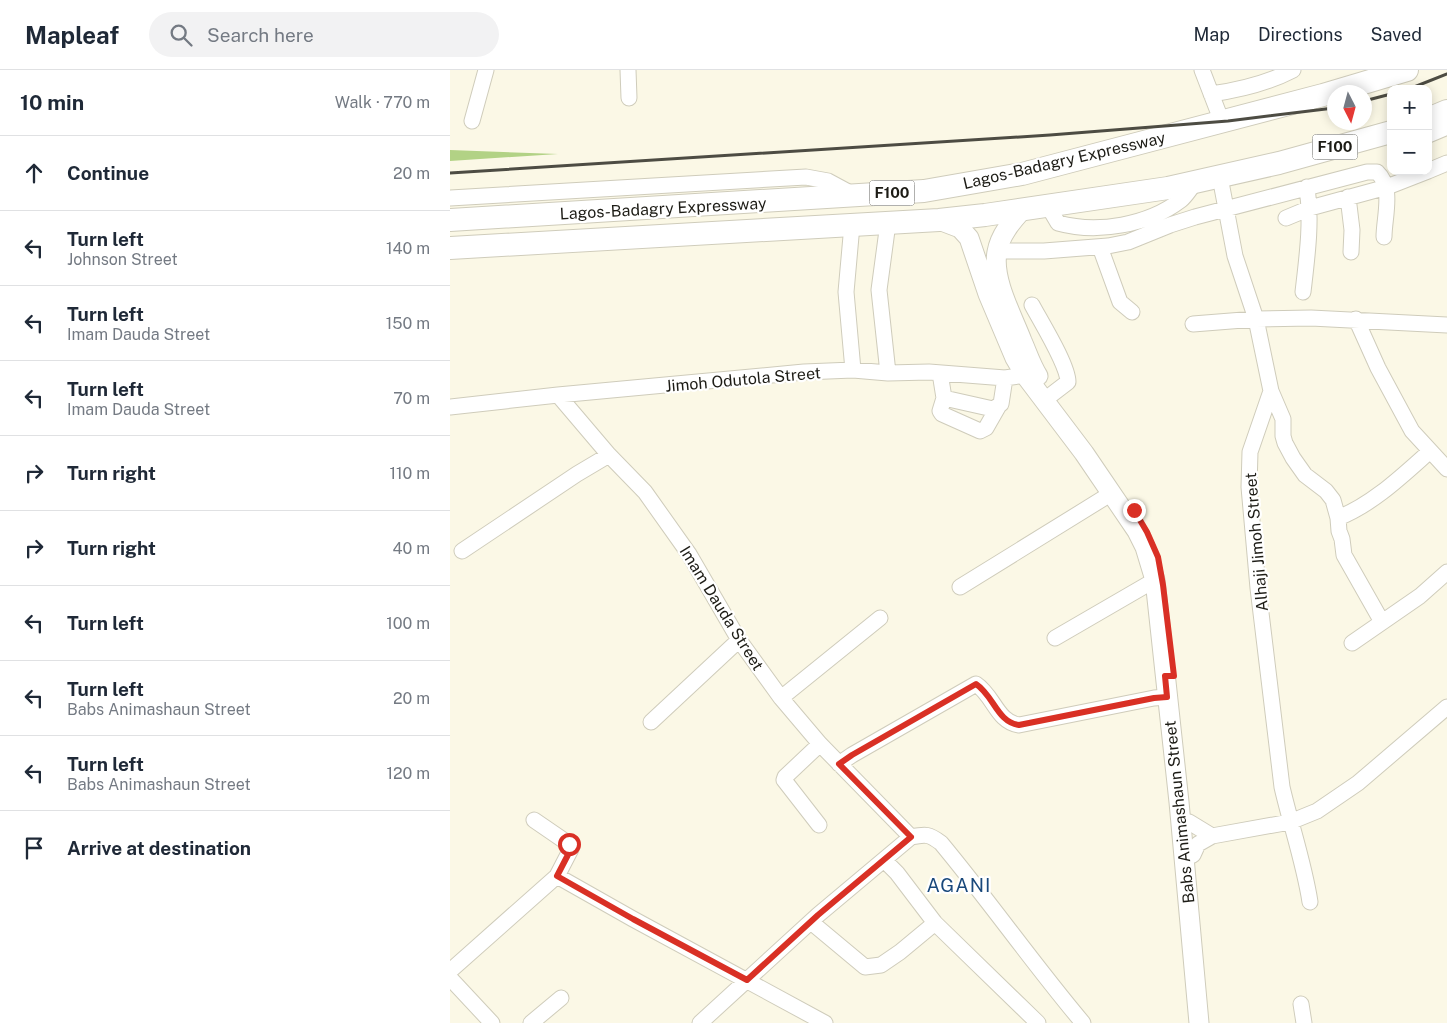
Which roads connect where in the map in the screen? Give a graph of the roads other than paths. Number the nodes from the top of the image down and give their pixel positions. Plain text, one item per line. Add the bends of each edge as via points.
1 (486, 70) edge
2 (628, 70) edge
3 (1202, 70) edge
4 (1293, 70) edge
5 (1367, 70) edge
6 (1407, 70) edge
7 (1211, 94) junction
8 (1323, 95) junction
9 (629, 98) dead end
10 (472, 121) dead end
11 (1222, 122) junction
12 (1443, 122) edge
13 (1432, 130) edge
14 (1387, 133) edge
15 (1387, 143) edge
16 (1279, 163) junction
17 (1447, 163) edge
18 (1432, 169) edge
19 (1418, 175) edge
20 (1220, 177) junction
21 (1196, 182) junction
22 (1307, 187) junction
23 (1386, 187) junction
24 (857, 196) junction
25 (1348, 197) junction
26 (450, 198) edge
27 (1048, 206) junction
28 (1310, 208) junction
29 (1023, 209) junction
30 (1226, 210) junction
31 (1286, 218) dead end
32 (450, 220) edge
33 (939, 220) junction
34 (888, 223) junction
35 (852, 225) junction
36 (1384, 237) dead end
37 (1100, 247) junction
38 (450, 248) edge
39 (997, 251) junction
40 (1351, 252) dead end
41 (1303, 292) dead end
42 (1032, 305) dead end
43 (1132, 312) dead end
44 (1256, 319) junction
45 (1356, 319) junction
46 (1193, 324) dead end
47 (1447, 325) edge
48 (852, 370) junction
49 (888, 373) junction
50 (940, 373) junction
51 (1030, 373) junction
52 (1005, 378) junction
53 (1271, 391) junction
54 (558, 395) junction
55 (1051, 395) junction
56 (944, 398) junction
57 (998, 407) junction
58 (450, 408) edge
59 (1429, 452) junction
60 (609, 455) junction
61 (1447, 469) edge
62 (1112, 493) junction
63 (1338, 518) junction
64 (462, 551) dead end
65 (1447, 572) edge
66 (1155, 580) junction
67 (960, 587) dead end
68 (880, 618) dead end
69 (1382, 622) junction
70 (1055, 638) dead end
71 (739, 640) junction
72 (1352, 643) dead end
73 (1170, 676) junction
74 (1167, 697) junction
75 (781, 698) junction
76 (1447, 707) edge
77 (651, 722) dead end
78 (820, 744) junction
79 (839, 764) junction
80 (534, 820) dead end
81 (1189, 822) junction
82 (1290, 822) junction
83 (818, 825) dead end
84 (1212, 836) junction
85 (911, 837) junction
86 (1193, 855) junction
87 (884, 860) junction
88 (557, 876) junction
89 (1310, 902) dead end
90 (811, 922) junction
91 (935, 923) junction
92 (450, 971) edge
93 (450, 978) edge
94 (747, 980) junction
95 (561, 998) dead end
96 (1301, 1004) dead end
97 (492, 1023) edge
98 (531, 1023) edge
99 (700, 1023) edge
100 (825, 1023) edge
101 (1038, 1023) edge
102 (1083, 1023) edge
103 (1199, 1023) edge
104 (1208, 1023) edge
105 (1304, 1023) edge

1 - 10 street
2 - 9 street
3 - 7 street
4 - 7 street via 1280,77
5 - 8 main road, Lagos-Badagry Expressway / F100 via 1339,83
6 - 8 highway, F100
7 - 11 street
8 - 11 highway, Lagos-Badagry Expressway / F100
11 - 24 highway, Lagos-Badagry Expressway / F100 via 1022,174 924,191
12 - 13 main road
14 - 16 highway, Lagos-Badagry Expressway / F100
15 - 16 main road, Lagos-Badagry Expressway via 1327,158
16 - 20 highway, Lagos-Badagry Expressway / F100
17 - 18 street
19 - 23 street
20 - 21 highway, Lagos-Badagry Expressway / F100
20 - 30 street
21 - 27 highway, Lagos-Badagry Expressway / F100
21 - 27 street via 1182,199 1142,220 1127,224 1096,228 1072,226 1058,222
22 - 23 street via 1377,172
22 - 28 street
22 - 30 street
23 - 25 street
23 - 36 street
24 - 26 street via 828,181 806,177
24 - 32 highway, Lagos-Badagry Expressway / F100
25 - 28 street
25 - 40 street
27 - 29 highway, Lagos-Badagry Expressway / F100
28 - 31 street
28 - 41 street
29 - 33 highway, Lagos-Badagry Expressway / F100
29 - 39 main road, Babs Animashaun Street via 1011,222
30 - 37 street via 1170,225 1128,242
30 - 44 street via 1235,256
33 - 34 highway, Lagos-Badagry Expressway / F100
33 - 51 main road, Babs Animashaun Street via 960,228 969,238 1015,358
34 - 35 highway, Lagos-Badagry Expressway / F100
34 - 49 street via 879,290
35 - 38 highway, Lagos-Badagry Expressway / F100
35 - 48 street via 846,292
37 - 39 street
37 - 43 street via 1120,302
39 - 51 main road, Babs Animashaun Street via 996,264 1002,289
42 - 55 street via 1068,378 1064,386
44 - 45 street
44 - 46 street
44 - 53 street
45 - 47 street
45 - 59 street via 1400,412
48 - 49 street, Jimoh Odutola Street
48 - 54 street, Jimoh Odutola Street
49 - 50 street, Jimoh Odutola Street
50 - 52 street, Jimoh Odutola Street
50 - 56 street
51 - 52 street, Jimoh Odutola Street
51 - 55 main road, Babs Animashaun Street
51 - 62 main road, Babs Animashaun Street
52 - 57 street
53 - 63 street via 1283,420 1285,443 1310,480 1333,500
53 - 82 street, Alhaji Jimoh Street via 1250,452 1250,508 1276,745
54 - 58 street, Jimoh Odutola Street
54 - 60 street, Imam Dauda Street
55 - 73 main road, Babs Animashaun Street via 1120,488 1153,544 1163,585
56 - 57 street via 993,409
56 - 57 street via 942,414 980,431 986,428
59 - 61 street
59 - 63 street via 1370,500
60 - 64 street
60 - 71 street, Imam Dauda Street via 651,500 688,554
62 - 66 main road, Babs Animashaun Street via 1145,547
62 - 67 street
63 - 69 street via 1344,555
65 - 69 street via 1420,596
66 - 70 street
66 - 73 main road, Babs Animashaun Street
68 - 75 street
69 - 72 street
71 - 75 street, Imam Dauda Street
71 - 77 street
73 - 74 main road, Babs Animashaun Street
73 - 81 main road, Babs Animashaun Street
74 - 79 street via 1019,725 1005,719 976,684
74 - 103 main road, Babs Animashaun Street
75 - 78 street, Imam Dauda Street
76 - 82 street via 1358,783 1316,811
78 - 79 street, Imam Dauda Street
78 - 83 street via 784,780
79 - 85 street, Imam Dauda Street
80 - 88 street via 569,844 571,849
81 - 84 street
81 - 86 main road, Babs Animashaun Street
82 - 84 street
82 - 89 street, Alhaji Jimoh Street
84 - 86 street via 1198,844
85 - 87 street
85 - 102 street via 924,834 941,843
86 - 104 main road, Babs Animashaun Street
87 - 90 street
87 - 91 street
88 - 92 street
88 - 94 street
90 - 91 street via 865,968 881,965
90 - 94 street
91 - 101 street
93 - 97 street
94 - 99 street
94 - 100 street
95 - 98 street
96 - 105 street

